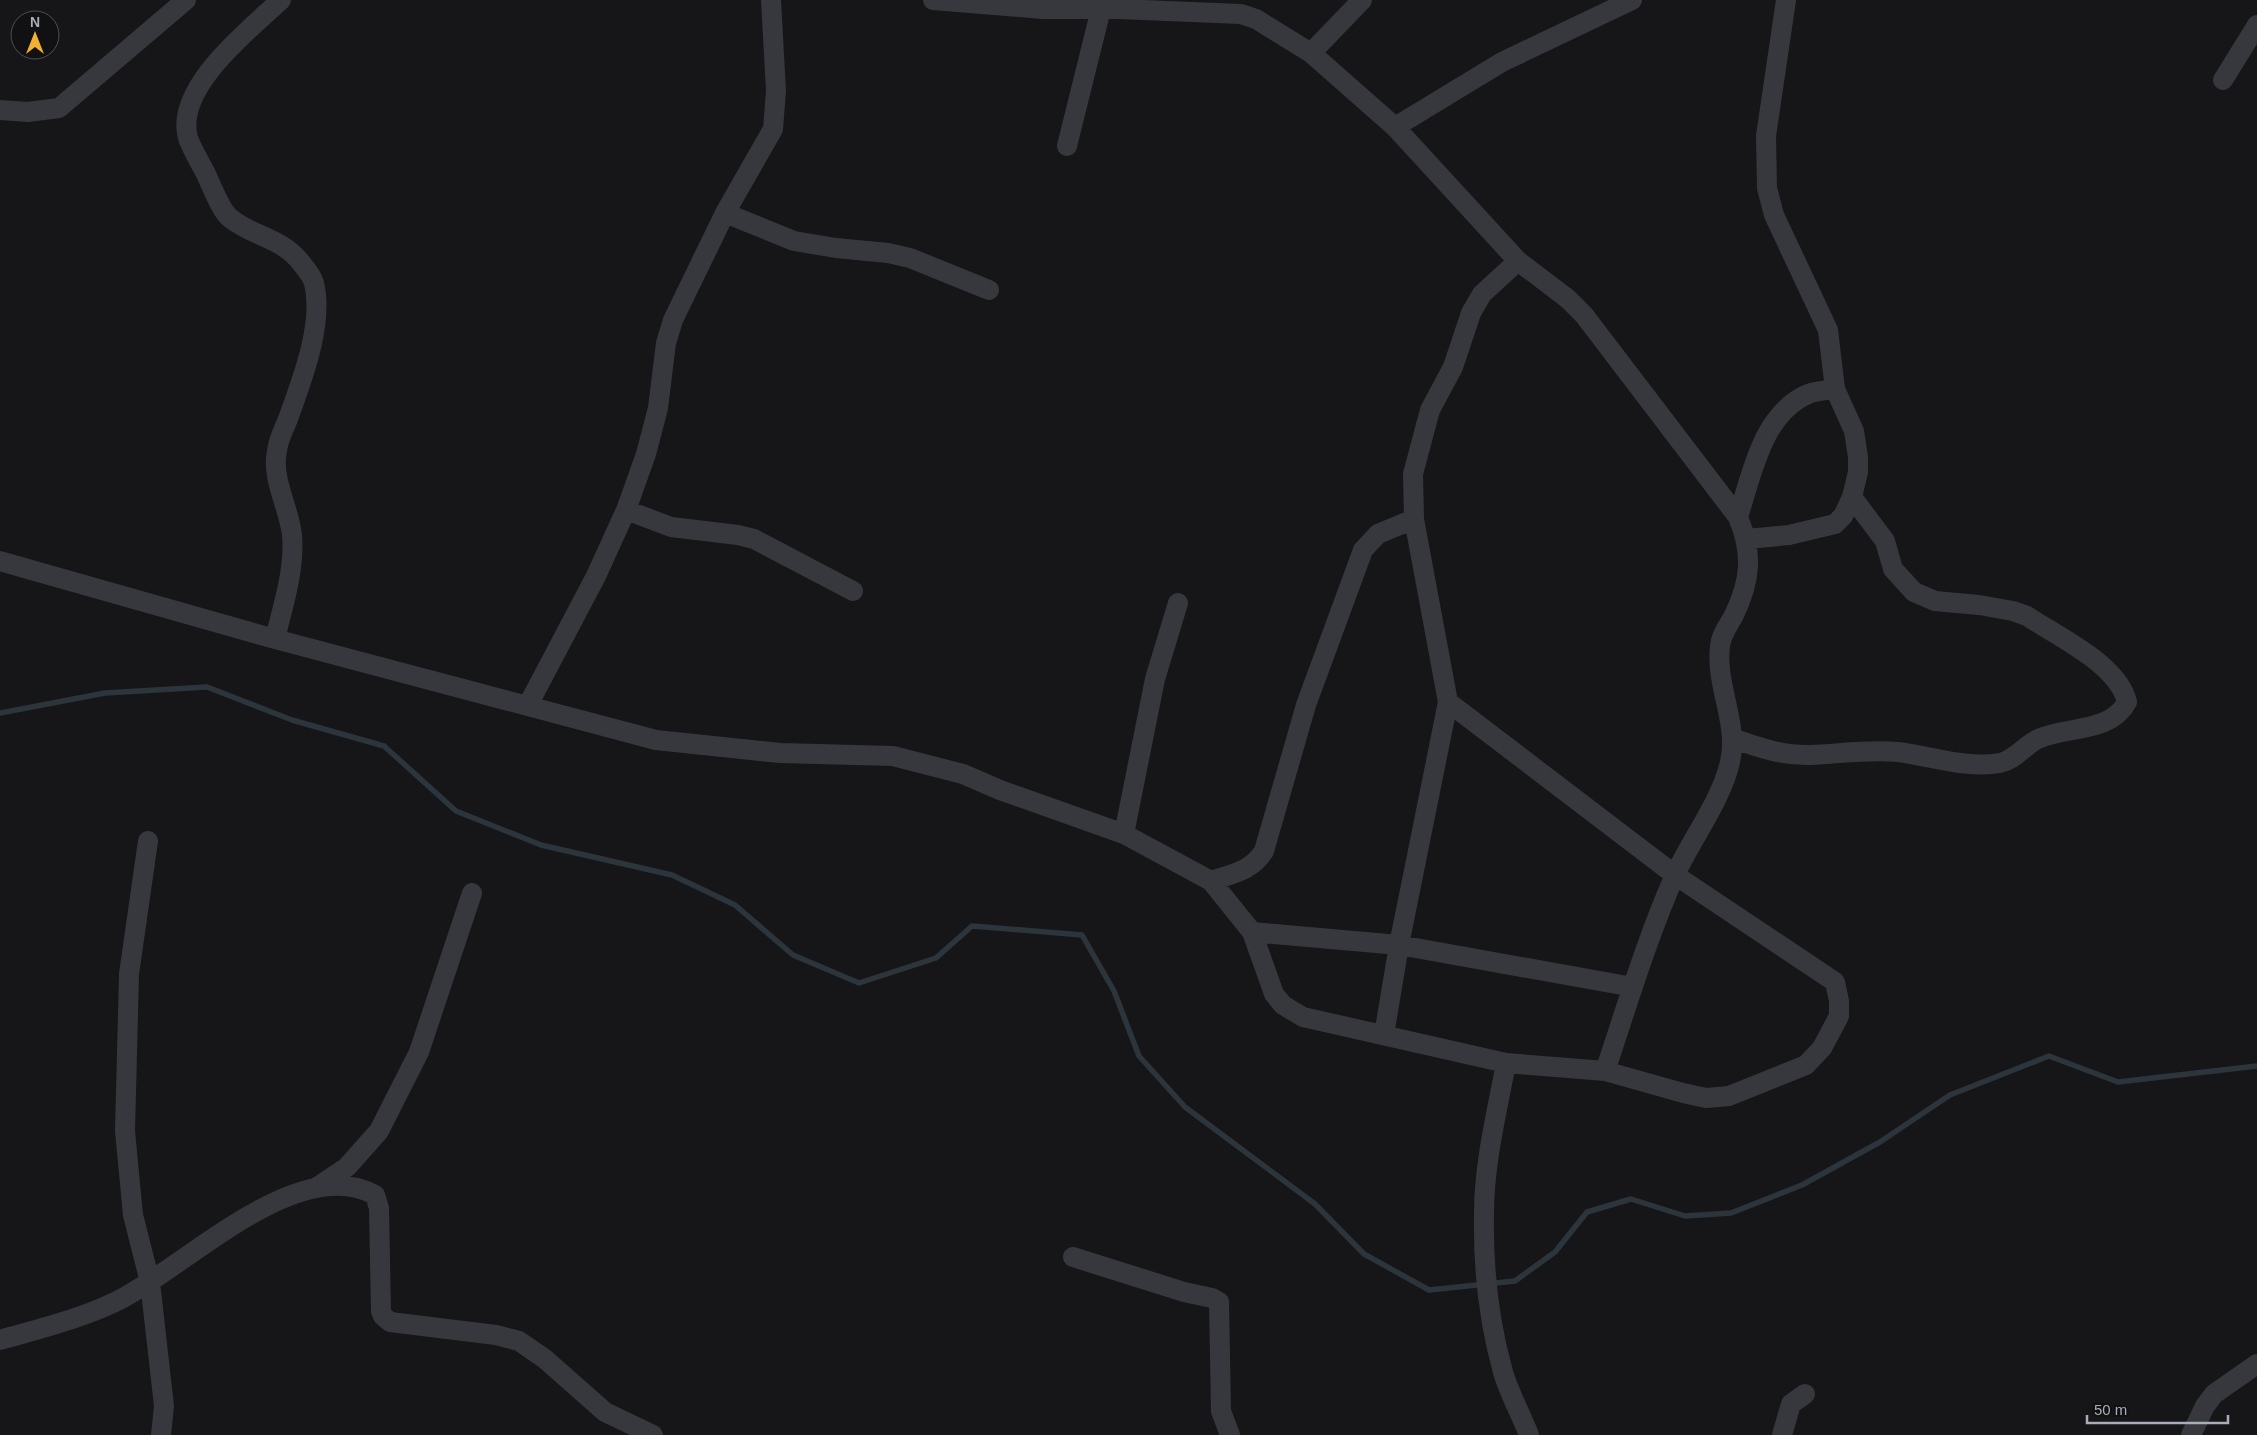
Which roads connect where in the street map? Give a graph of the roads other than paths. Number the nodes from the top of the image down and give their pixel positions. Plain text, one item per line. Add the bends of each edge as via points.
1 (186, 0) edge
2 (281, 0) edge
3 (772, 0) edge
4 (933, 0) edge
5 (1362, 0) edge
6 (1632, 0) edge
7 (1786, 0) edge
8 (1112, 6) edge
9 (2257, 25) edge
10 (1311, 53) junction
11 (2223, 80) dead end
12 (0, 110) edge
13 (1395, 127) junction
14 (1067, 146) dead end
15 (725, 213) junction
16 (1518, 261) junction
17 (989, 290) dead end
18 (1835, 389) junction
19 (1852, 497) junction
20 (626, 510) junction
21 (1738, 517) junction
22 (1414, 519) junction
23 (1747, 539) junction
24 (0, 561) edge
25 (854, 591) dead end
26 (1178, 603) dead end
27 (275, 639) junction
28 (1448, 702) junction
29 (528, 706) junction
30 (1732, 738) junction
31 (1124, 834) junction
32 (148, 841) dead end
33 (1675, 875) junction
34 (1211, 881) junction
35 (472, 893) dead end
36 (1252, 932) junction
37 (1399, 945) junction
38 (1632, 987) junction
39 (1384, 1035) junction
40 (1506, 1063) junction
41 (1605, 1071) junction
42 (314, 1189) junction
43 (1073, 1257) dead end
44 (150, 1282) junction
45 (0, 1340) edge
46 (2257, 1364) edge
47 (1805, 1394) dead end
48 (161, 1435) edge
49 (653, 1435) edge
50 (1230, 1435) edge
51 (1529, 1435) edge
52 (1782, 1435) edge
53 (2191, 1435) edge

1 - 12 street via 58,108 28,112
2 - 27 street via 220,58 193,96 187,118 188,137 226,213 285,246 310,274 314,284 316,316 311,344 275,460 292,533 292,555
3 - 15 street via 775,122 761,154
4 - 8 street via 1043,8
5 - 10 street
6 - 13 street via 1502,62
7 - 18 street via 1766,136 1767,188 1774,215 1828,330
8 - 10 street via 1242,14 1269,25
8 - 14 street
9 - 11 street
10 - 13 street
13 - 16 street
15 - 17 street via 794,241 888,252 910,258
15 - 20 street via 673,320 666,343 658,408
16 - 21 street via 1584,315
16 - 22 street via 1478,301 1453,367 1430,410 1413,474
18 - 19 street via 1854,431 1858,472
18 - 21 street via 1810,393 1792,403 1775,421 1761,445
19 - 23 street via 1843,516 1835,524 1789,535
19 - 30 street via 1885,540 1893,569 1914,592 1935,601 1979,605 2027,616 2104,667 2125,693 2127,702 2122,711 2102,723 2040,738 2000,763 1979,764 1896,752 1808,756 1766,750
20 - 25 street via 671,527 754,539
20 - 29 street via 596,576
21 - 23 street
22 - 28 street
22 - 34 street via 1378,534 1363,550 1306,706 1264,851 1248,868
23 - 30 street via 1748,579 1720,646
24 - 27 street
26 - 31 street via 1155,679
27 - 29 street
28 - 33 street
28 - 37 street
29 - 31 street via 656,740 780,753 893,756 963,774
30 - 33 street via 1730,763 1716,797
31 - 34 street
32 - 44 street via 129,974 125,1131 133,1215
33 - 38 street
33 - 41 street via 1835,982 1839,1016 1822,1048 1806,1065 1730,1096 1706,1098 1683,1094
34 - 36 street
35 - 42 street via 419,1052 379,1131 347,1167
36 - 37 street
36 - 39 street via 1274,994 1283,1005 1303,1017
37 - 38 street
37 - 39 street
38 - 41 street
39 - 40 street
40 - 41 street
40 - 51 street via 1489,1157 1484,1213 1487,1276 1503,1372
42 - 44 street via 284,1198 236,1222
42 - 49 street via 345,1186 375,1195 379,1208 381,1311 390,1322 496,1335 519,1341 545,1359 605,1412
43 - 50 street via 1220,1302 1221,1412
44 - 45 street via 115,1302
44 - 48 street via 164,1406
46 - 53 street via 2214,1394
47 - 52 street via 1791,1404

